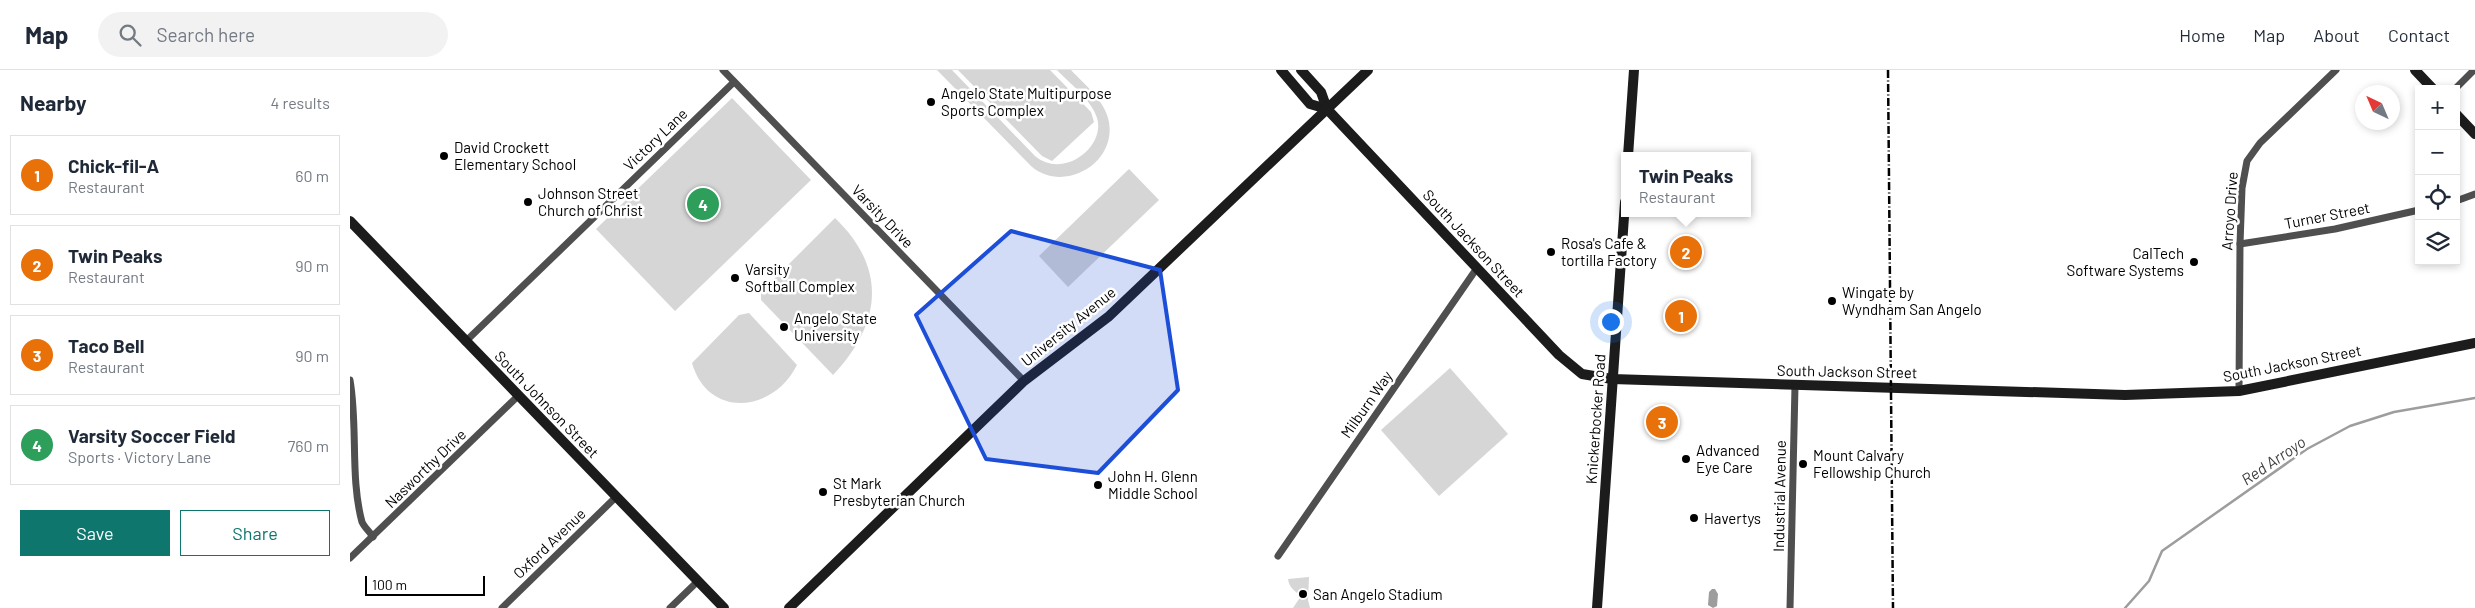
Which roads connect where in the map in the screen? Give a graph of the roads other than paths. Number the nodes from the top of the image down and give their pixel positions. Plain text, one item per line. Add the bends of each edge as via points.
1 (722, 70) edge
2 (1280, 70) edge
3 (1301, 70) edge
4 (1368, 70) edge
5 (1634, 70) edge
6 (2336, 70) edge
7 (2415, 70) edge
8 (2474, 70) edge
9 (734, 82) junction
10 (2429, 85) edge
11 (2459, 85) edge
12 (1327, 109) junction
13 (2460, 118) edge
14 (2475, 134) edge
15 (1628, 152) edge
16 (2475, 194) edge
17 (2460, 200) edge
18 (2415, 211) edge
19 (1625, 217) edge
20 (350, 221) edge
21 (2240, 244) junction
22 (1477, 268) junction
23 (465, 342) junction
24 (2475, 343) edge
25 (1612, 379) junction
26 (350, 380) edge
27 (1024, 381) junction
28 (1795, 386) junction
29 (2239, 391) junction
30 (518, 396) junction
31 (616, 497) junction
32 (374, 537) junction
33 (1278, 556) dead end
34 (350, 558) edge
35 (698, 580) junction
36 (502, 608) edge
37 (670, 608) edge
38 (724, 608) edge
39 (789, 608) edge
40 (1597, 608) edge
41 (1790, 608) edge

1 - 9 street, Varsity Drive
2 - 12 main road, South Jackson Street via 1310,104
3 - 12 main road, South Jackson Street via 1321,92
4 - 12 main road, University Avenue
5 - 15 main road
6 - 21 street, Arroyo Drive via 2260,143 2247,161 2242,188
7 - 10 main road
8 - 11 street
9 - 23 street, Victory Lane
9 - 27 street, Varsity Drive
12 - 22 main road, South Jackson Street
12 - 27 main road, University Avenue via 1108,317
13 - 14 main road
16 - 17 street
18 - 21 street, Turner Street via 2335,229
19 - 25 main road, Knickerbocker Road
20 - 23 main road, South Johnson Street
21 - 29 street, Arroyo Drive
22 - 25 main road, South Jackson Street via 1582,374
22 - 33 street, Milburn Way
23 - 30 main road, South Johnson Street
24 - 29 main road, South Jackson Street
25 - 28 main road, South Jackson Street
25 - 40 main road, Knickerbocker Road
26 - 32 street via 353,396 352,482 362,522
27 - 39 main road, University Avenue
28 - 29 main road, South Jackson Street via 2125,395
28 - 41 street, Industrial Avenue
30 - 31 main road, South Johnson Street
30 - 32 street, Nasworthy Drive
31 - 35 main road, South Johnson Street
31 - 36 street, Oxford Avenue
32 - 34 street, Nasworthy Drive
35 - 37 street
35 - 38 main road, South Johnson Street

